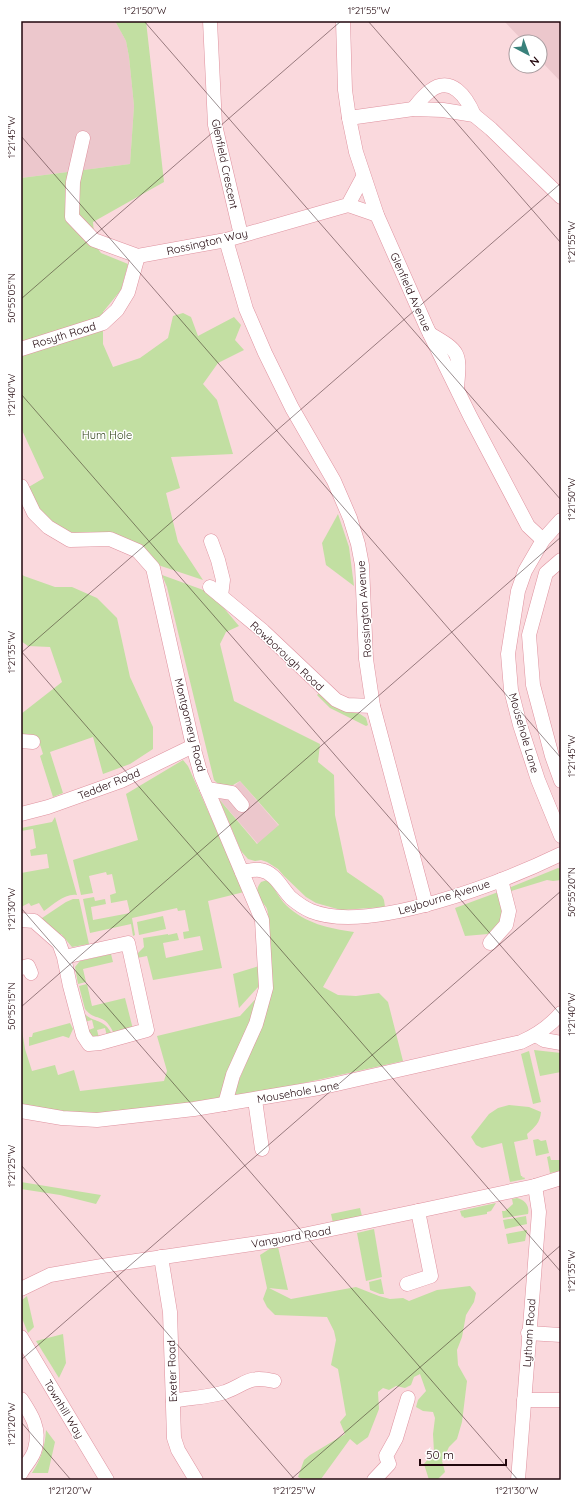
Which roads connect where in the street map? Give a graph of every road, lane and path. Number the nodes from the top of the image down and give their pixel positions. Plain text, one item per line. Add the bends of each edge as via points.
1 (210, 21) edge
2 (343, 21) edge
3 (413, 109) junction
4 (474, 115) junction
5 (349, 118) junction
6 (83, 138) dead end
7 (363, 177) junction
8 (561, 197) edge
9 (348, 205) junction
10 (377, 215) junction
11 (241, 235) junction
12 (226, 240) junction
13 (138, 256) junction
14 (21, 349) edge
15 (21, 486) edge
16 (561, 520) edge
17 (543, 540) junction
18 (210, 541) dead end
19 (561, 560) edge
20 (210, 587) dead end
21 (221, 596) junction
22 (373, 706) junction
23 (193, 746) junction
24 (560, 775) edge
25 (538, 780) junction
26 (207, 789) junction
27 (242, 805) dead end
28 (21, 814) edge
29 (561, 836) edge
30 (561, 854) edge
31 (242, 872) junction
32 (501, 880) junction
33 (426, 905) junction
34 (21, 920) edge
35 (490, 943) dead end
36 (64, 957) junction
37 (561, 1013) edge
38 (536, 1035) junction
39 (561, 1043) edge
40 (255, 1100) junction
41 (225, 1104) junction
42 (21, 1110) edge
43 (262, 1149) dead end
44 (561, 1178) edge
45 (535, 1186) junction
46 (418, 1212) junction
47 (160, 1257) junction
48 (407, 1284) dead end
49 (21, 1289) edge
50 (528, 1333) junction
51 (561, 1335) edge
52 (21, 1338) edge
53 (274, 1382) dead end
54 (408, 1398) dead end
55 (21, 1399) edge
56 (524, 1400) junction
57 (561, 1400) edge
58 (173, 1401) junction
59 (21, 1473) edge
60 (107, 1480) edge
61 (196, 1480) edge
62 (374, 1480) edge
63 (518, 1480) edge

1 - 11 street, Glenfield Crescent via 215,125
2 - 5 street, Glenfield Avenue via 345,90
3 - 4 street
3 - 4 street via 430,90 444,86 457,89 469,102
3 - 5 street
4 - 8 street
5 - 7 street, Glenfield Avenue
6 - 13 street via 74,182 72,217 94,240
7 - 9 street
7 - 10 street, Glenfield Avenue
9 - 10 street
9 - 11 street, Rossington Way
10 - 17 street, Glenfield Avenue via 457,389 528,526
11 - 12 street, Rossington Way
12 - 13 street, Rossington Way
12 - 22 street, Rossington Avenue via 246,309 292,408 334,481 350,518 362,565 366,659
13 - 14 street, Rosyth Road via 128,292 117,310 103,323
15 - 23 street, Montgomery Road via 34,513 48,527 70,540 110,539 138,551 153,568
16 - 17 street, Mousehole Lane
17 - 25 street, Mousehole Lane via 525,572 518,591 508,654 511,690
18 - 21 street via 223,580
19 - 24 street via 546,573 529,635 533,685 552,756
20 - 21 street, Rowborough Road
21 - 22 street, Rowborough Road via 263,631 336,700 348,705
22 - 33 street, Rossington Avenue
23 - 26 street, Montgomery Road
23 - 28 street, Tedder Road via 121,781
24 - 25 street
25 - 29 street, Mousehole Lane
26 - 27 street via 232,793
26 - 31 street, Montgomery Road
30 - 32 street, Leybourne Avenue
31 - 33 street, Leybourne Avenue via 262,870 273,875 300,906 312,912 341,918 394,913
31 - 41 street, Montgomery Road via 262,920 266,988 256,1024 233,1075
32 - 33 street, Leybourne Avenue
32 - 35 street via 509,911 506,925
34 - 36 street via 34,921 59,943
36 - 36 street via 70,1007 89,1044 147,1030 128,943
37 - 38 street, Mousehole Lane
38 - 39 street via 544,1040
38 - 40 street, Mousehole Lane via 516,1044 344,1083
40 - 41 street, Mousehole Lane
40 - 43 street
41 - 42 street, Mousehole Lane via 97,1120 62,1118
44 - 45 street, Vanguard Road
45 - 46 street, Vanguard Road
45 - 50 street, Lytham Road via 539,1212
46 - 47 street, Vanguard Road via 277,1240
46 - 48 street via 431,1276
47 - 49 street, Vanguard Road via 50,1275
47 - 58 street, Exeter Road via 170,1312
50 - 51 street
50 - 56 street, Lytham Road
52 - 60 street, Townhill Way
53 - 58 street via 260,1378 224,1392
54 - 62 street via 396,1438 386,1456 389,1464
55 - 59 street via 34,1421 37,1436 35,1449
56 - 57 street
56 - 63 street, Lytham Road
58 - 61 street, Exeter Road via 174,1438 178,1450

